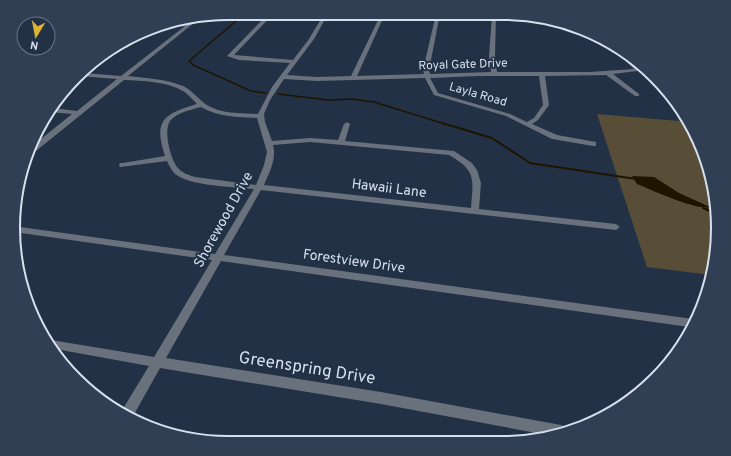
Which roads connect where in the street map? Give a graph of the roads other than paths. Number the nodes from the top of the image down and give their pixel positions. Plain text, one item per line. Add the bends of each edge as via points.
1 (265, 20) edge
2 (323, 20) edge
3 (380, 20) edge
4 (437, 20) edge
5 (494, 20) edge
6 (191, 23) edge
7 (294, 62) junction
8 (637, 69) edge
9 (608, 73) junction
10 (494, 74) junction
11 (87, 75) edge
12 (542, 75) junction
13 (427, 76) junction
14 (283, 77) junction
15 (121, 78) junction
16 (353, 78) junction
17 (637, 95) dead end
18 (202, 104) junction
19 (56, 111) edge
20 (77, 113) junction
21 (260, 116) junction
22 (347, 124) dead end
23 (527, 125) junction
24 (269, 143) junction
25 (341, 143) junction
26 (593, 144) dead end
27 (37, 146) edge
28 (170, 158) junction
29 (123, 165) dead end
30 (259, 187) junction
31 (475, 212) junction
32 (616, 227) dead end
33 (20, 230) edge
34 (218, 258) junction
35 (688, 323) edge
36 (55, 344) edge
37 (158, 362) junction
38 (129, 411) edge
39 (554, 430) edge

1 - 7 street via 230,56
2 - 7 street
3 - 16 street
4 - 13 street via 427,62
5 - 10 street
6 - 15 street
7 - 14 street
8 - 9 street, Royal Gate Drive
9 - 12 street, Royal Gate Drive
9 - 17 street
10 - 12 street, Royal Gate Drive
10 - 13 street, Royal Gate Drive
11 - 15 street
12 - 23 street via 546,105 536,119
13 - 16 street, Royal Gate Drive
13 - 23 street, Layla Road via 436,94 508,115
14 - 16 street, Royal Gate Drive
14 - 21 street via 266,101
15 - 18 street via 174,85 189,91
15 - 20 street
18 - 21 street via 231,114
18 - 28 street, Hawaii Lane via 174,115 164,127
19 - 20 street
20 - 27 street
21 - 24 street, Shorewood Drive
22 - 25 street
23 - 26 street, Layla Road via 556,137
24 - 25 street via 310,140
24 - 30 street, Shorewood Drive via 271,151 268,167
25 - 31 street via 451,153 464,159 474,168 476,174
28 - 29 street
28 - 30 street, Hawaii Lane via 171,164 178,172 190,178
30 - 31 street, Hawaii Lane
30 - 34 street, Shorewood Drive
31 - 32 street, Hawaii Lane
33 - 34 street, Forestview Drive
34 - 35 street, Forestview Drive
34 - 37 street, Shorewood Drive
36 - 37 street, Greenspring Drive
37 - 38 street, Shorewood Drive
37 - 39 street, Greenspring Drive via 381,398

